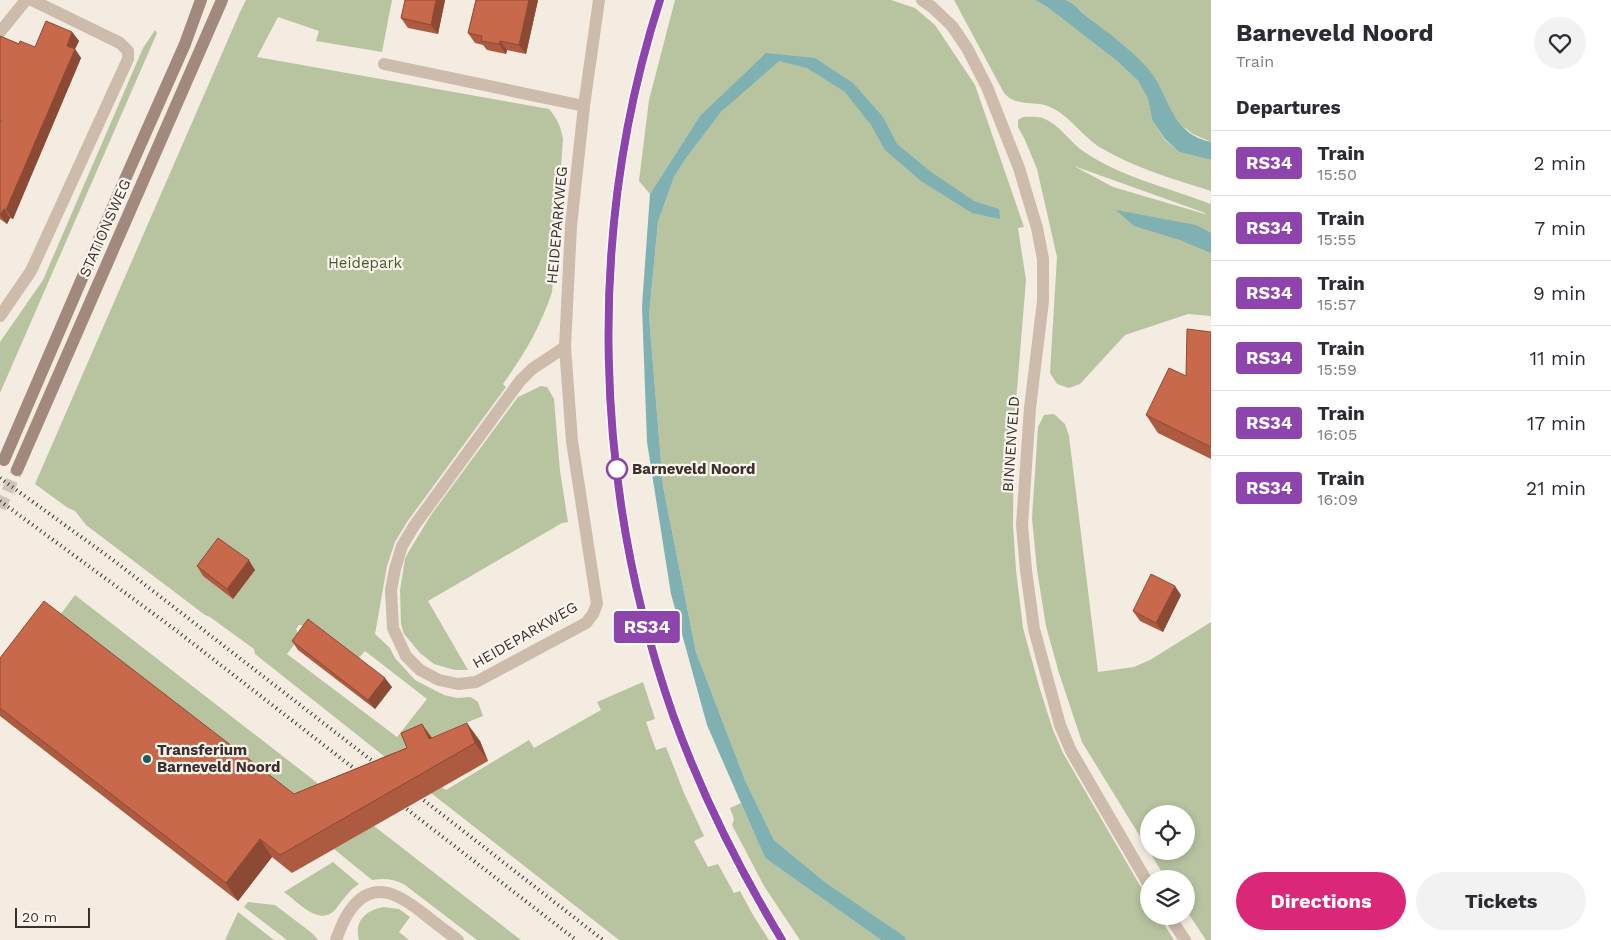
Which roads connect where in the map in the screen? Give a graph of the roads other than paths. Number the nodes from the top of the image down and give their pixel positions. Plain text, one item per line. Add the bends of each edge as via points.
1 (26, 0) edge
2 (32, 0) edge
3 (200, 0) edge
4 (222, 0) edge
5 (599, 0) edge
6 (930, 2) edge
7 (0, 32) edge
8 (384, 64) dead end
9 (584, 106) junction
10 (0, 316) edge
11 (565, 347) junction
12 (4, 460) dead end
13 (17, 470) tunnel mouth
14 (1141, 870) edge
15 (1175, 925) edge
16 (336, 940) edge
17 (458, 940) edge
18 (1185, 940) edge

1 - 7 street
2 - 10 street via 120,43 128,51 128,59 31,271
3 - 12 main road, STATIONSWEG via 185,44
4 - 13 main road, STATIONSWEG
5 - 9 street, HEIDEPARKWEG
6 - 14 street, BINNENVELD via 967,48 987,87 1019,168 1037,228 1043,259 1043,301 1030,408 1022,525 1034,629 1060,725 1071,750
8 - 9 street
9 - 11 street, HEIDEPARKWEG via 571,226
11 - 11 street, HEIDEPARKWEG via 520,381 402,546 391,590 393,628 406,656 420,670 439,680 458,684 476,682 586,623 597,604 572,441
15 - 18 street
16 - 17 street via 351,909 359,900 376,892 387,892 408,901

